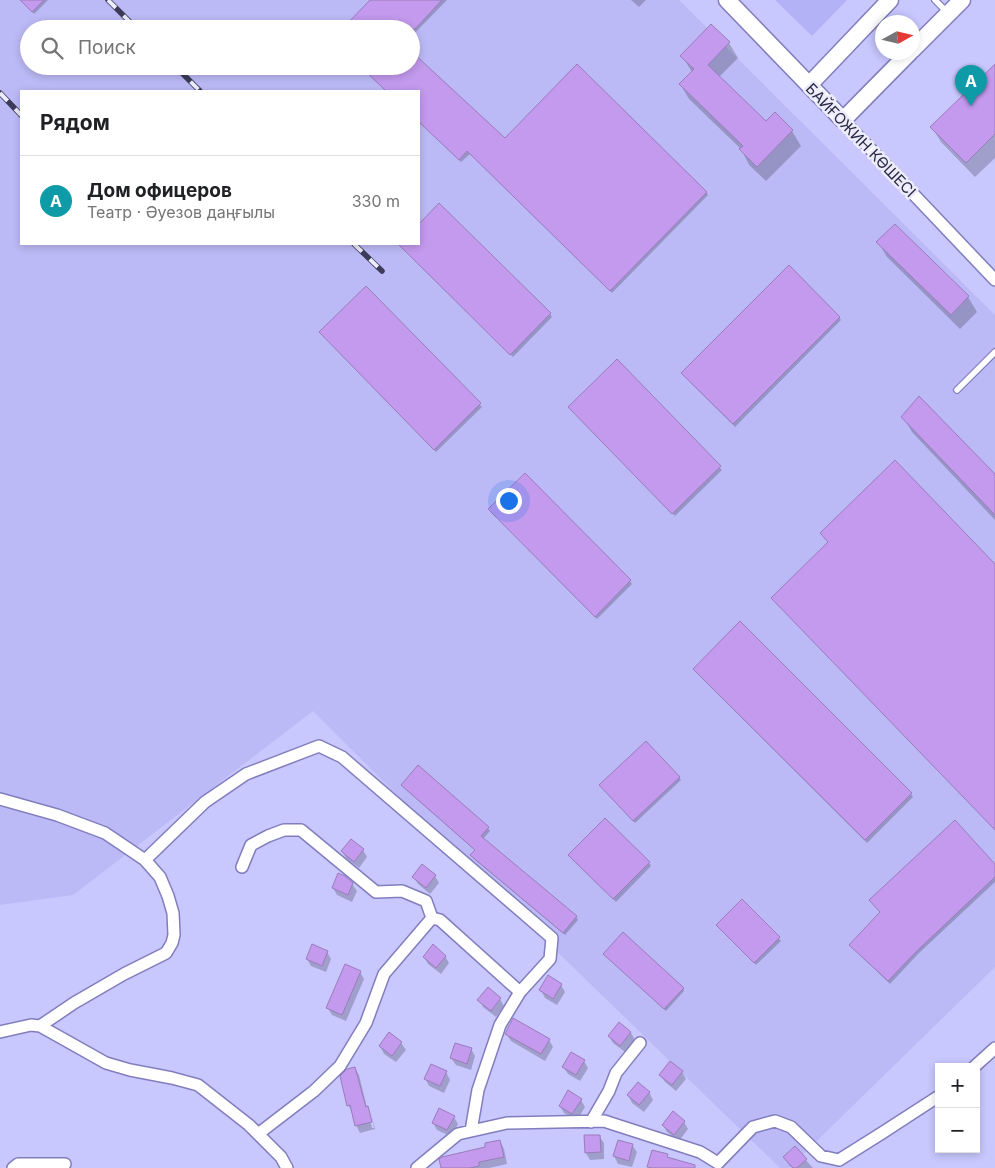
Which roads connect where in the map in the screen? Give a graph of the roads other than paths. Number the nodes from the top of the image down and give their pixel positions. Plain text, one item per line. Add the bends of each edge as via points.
1 (727, 0) edge
2 (890, 0) edge
3 (935, 0) edge
4 (962, 0) edge
5 (949, 13) junction
6 (920, 42) edge
7 (902, 60) edge
8 (809, 85) junction
9 (843, 120) junction
10 (995, 280) edge
11 (995, 352) edge
12 (958, 390) dead end
13 (0, 799) edge
14 (145, 860) junction
15 (242, 867) dead end
16 (432, 918) junction
17 (520, 992) junction
18 (40, 1026) junction
19 (0, 1032) edge
20 (640, 1043) dead end
21 (995, 1048) edge
22 (978, 1063) edge
23 (935, 1099) edge
24 (591, 1122) junction
25 (471, 1131) junction
26 (258, 1134) junction
27 (65, 1164) dead end
28 (13, 1168) edge
29 (287, 1168) edge
30 (417, 1168) edge

1 - 8 main road, БАЙҒОЖИН КӨШЕСІ
2 - 8 main road
3 - 5 lane
4 - 5 main road
5 - 6 main road
7 - 9 main road
8 - 9 main road, БАЙҒОЖИН КӨШЕСІ
9 - 10 street, БАЙҒОЖИН КӨШЕСІ
11 - 12 lane
13 - 14 street via 105,833
14 - 17 street via 204,802 246,774 319,746 342,757 552,938 550,959
14 - 18 street via 160,877 173,913 174,936 166,953 124,974
15 - 16 street via 251,845 284,830 301,830 376,892 402,891 426,901
16 - 17 street via 440,920
16 - 26 street via 384,974 366,1023 340,1066 314,1091
17 - 25 street via 500,1025 478,1090
18 - 19 street
18 - 26 street via 106,1063 198,1085
20 - 24 street via 616,1073
21 - 22 street
23 - 24 street via 839,1160 821,1156 791,1127 775,1122 753,1127 718,1163 700,1152 604,1121
24 - 25 street via 507,1123
25 - 30 street via 458,1134
26 - 29 street
27 - 28 street via 18,1164

